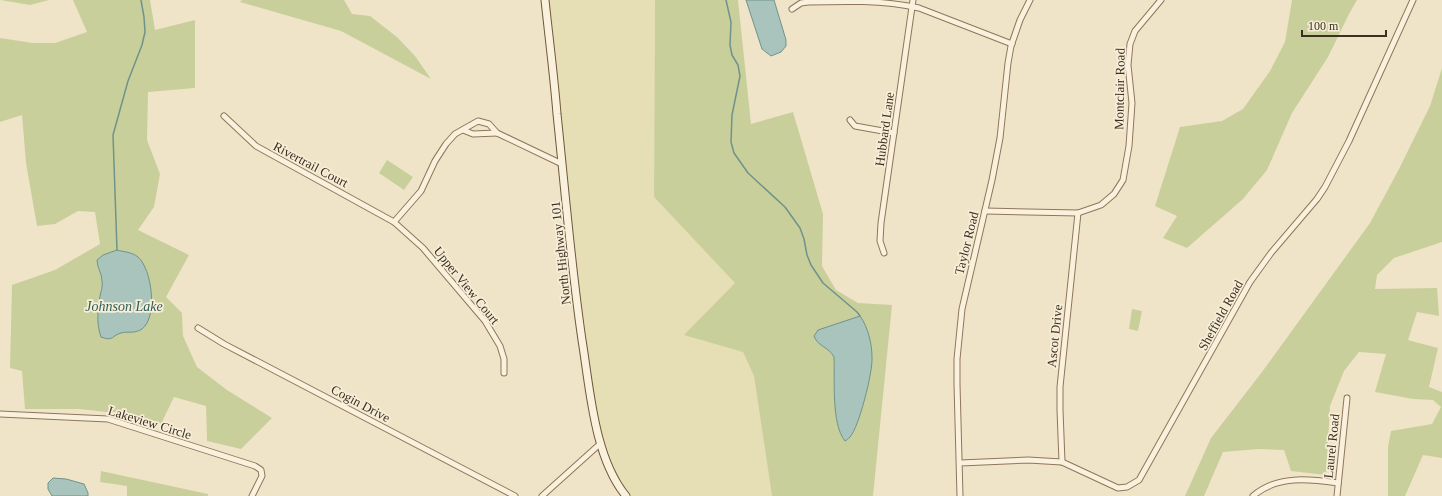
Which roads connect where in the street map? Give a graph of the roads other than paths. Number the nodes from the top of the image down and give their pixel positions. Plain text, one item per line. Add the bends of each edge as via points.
1 (544, 0) edge
2 (913, 0) edge
3 (1030, 0) edge
4 (1160, 0) edge
5 (1413, 0) edge
6 (912, 6) junction
7 (792, 9) dead end
8 (1012, 44) junction
9 (224, 116) dead end
10 (850, 120) dead end
11 (463, 130) junction
12 (497, 133) junction
13 (894, 133) junction
14 (562, 164) junction
15 (985, 211) junction
16 (1078, 213) junction
17 (394, 222) junction
18 (884, 253) dead end
19 (198, 328) dead end
20 (504, 373) dead end
21 (1347, 398) dead end
22 (0, 414) edge
23 (601, 443) junction
24 (1062, 462) junction
25 (960, 463) junction
26 (1338, 483) junction
27 (252, 496) edge
28 (515, 496) edge
29 (542, 496) edge
30 (626, 496) edge
31 (960, 496) edge
32 (1253, 496) edge
33 (1337, 496) edge

1 - 14 main road, North Highway 101
2 - 6 street, Hubbard Lane
3 - 8 street, Taylor Road
4 - 16 street, Montclair Road via 1135,31 1130,44 1128,65 1132,114 1123,180 1106,201
5 - 24 street, Sheffield Road via 1325,187 1250,282 1139,480 1128,487 1118,488
6 - 7 street via 876,1 808,2
6 - 8 street
6 - 13 street, Hubbard Lane
8 - 15 street, Taylor Road via 1000,138
9 - 17 street, Rivertrail Court via 256,146
10 - 13 street via 855,126
11 - 12 street via 478,134
11 - 12 street via 478,121 488,124
11 - 17 street via 446,144 421,191
12 - 14 street
13 - 18 street, Hubbard Lane via 880,241
14 - 23 main road, North Highway 101 via 575,287 593,411
15 - 16 street, Montclair Road
15 - 25 street, Taylor Road via 959,331 957,384
16 - 24 street, Ascot Drive via 1060,387
17 - 20 street, Upper View Court via 423,248 485,321 500,346 504,359
19 - 28 street, Cogin Drive
21 - 26 street, Laurel Road
22 - 27 street, Lakeview Circle via 108,419 255,466 261,470 262,476
23 - 29 street
23 - 30 main road, North Highway 101 via 615,478
24 - 25 street, Sheffield Road via 1028,460
25 - 31 street, Taylor Road
26 - 32 street via 1290,480 1273,484
26 - 33 street, Laurel Road

